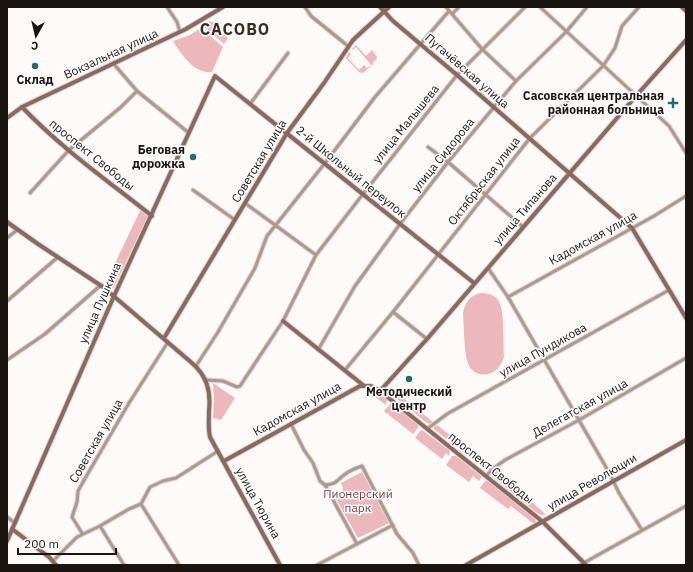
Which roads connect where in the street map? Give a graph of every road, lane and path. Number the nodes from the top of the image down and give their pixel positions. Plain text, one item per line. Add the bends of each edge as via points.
1 (167, 7) edge
2 (223, 7) edge
3 (305, 7) edge
4 (380, 7) edge
5 (389, 7) edge
6 (446, 7) edge
7 (459, 7) edge
8 (525, 7) edge
9 (540, 7) edge
10 (587, 7) edge
11 (639, 7) edge
12 (682, 7) edge
13 (449, 11) junction
14 (686, 11) edge
15 (383, 12) junction
16 (452, 14) junction
17 (180, 32) junction
18 (566, 32) junction
19 (686, 40) edge
20 (420, 44) junction
21 (348, 46) junction
22 (482, 49) junction
23 (288, 53) dead end
24 (113, 63) junction
25 (603, 66) junction
26 (458, 75) junction
27 (215, 76) joint
28 (516, 81) junction
29 (137, 91) junction
30 (636, 96) junction
31 (250, 104) junction
32 (22, 107) junction
33 (493, 107) junction
34 (7, 118) edge
35 (189, 133) junction
36 (287, 133) junction
37 (530, 138) junction
38 (428, 147) dead end
39 (68, 150) junction
40 (686, 153) edge
41 (448, 162) junction
42 (325, 163) junction
43 (570, 172) junction
44 (193, 190) dead end
45 (30, 193) dead end
46 (362, 194) junction
47 (485, 194) junction
48 (686, 196) edge
49 (245, 203) junction
50 (152, 216) junction
51 (235, 220) junction
52 (7, 222) edge
53 (275, 224) junction
54 (400, 224) junction
55 (523, 227) junction
56 (632, 228) junction
57 (17, 230) junction
58 (7, 238) edge
59 (438, 254) junction
60 (316, 255) junction
61 (58, 257) junction
62 (488, 268) junction
63 (474, 283) junction
64 (101, 285) junction
65 (669, 290) junction
66 (114, 296) junction
67 (508, 297) junction
68 (7, 302) edge
69 (393, 312) junction
70 (686, 318) edge
71 (283, 321) junction
72 (164, 338) junction
73 (427, 339) junction
74 (168, 342) junction
75 (318, 350) junction
76 (686, 358) edge
77 (7, 360) edge
78 (545, 360) junction
79 (196, 366) junction
80 (345, 370) junction
81 (206, 380) junction
82 (363, 385) junction
83 (380, 391) junction
84 (579, 420) junction
85 (291, 424) junction
86 (427, 429) junction
87 (686, 440) edge
88 (218, 451) junction
89 (224, 461) junction
90 (486, 476) junction
91 (613, 482) junction
92 (325, 485) junction
93 (141, 504) junction
94 (686, 506) edge
95 (7, 517) edge
96 (543, 522) junction
97 (15, 523) junction
98 (393, 525) junction
99 (100, 526) junction
100 (12, 529) junction
101 (642, 530) junction
102 (82, 533) junction
103 (7, 541) edge
104 (357, 544) junction
105 (55, 563) edge
106 (583, 564) edge
107 (124, 565) edge
108 (179, 565) edge
109 (280, 565) edge
110 (317, 565) edge
111 (419, 565) edge
112 (466, 565) edge

1 - 17 street
2 - 17 street, Вокзальная улица
3 - 21 street
4 - 15 street, Пугачёвская улица
5 - 15 street, Советская улица
6 - 13 street
7 - 16 street
8 - 22 street, улица Малышева
9 - 18 street
10 - 18 street, улица Сидорова
11 - 25 street, Октябрьская улица via 624,24 616,48
12 - 14 street
13 - 16 street
13 - 20 street
15 - 20 street, Пугачёвская улица
15 - 21 street, Советская улица via 355,36
16 - 22 street
17 - 24 street, Вокзальная улица
18 - 25 street
18 - 28 street, улица Сидорова
19 - 30 street, улица Типанова
20 - 26 street, Пугачёвская улица
20 - 42 street via 375,97
21 - 36 street, Советская улица
22 - 26 street, улица Малышева
22 - 28 street
23 - 31 street
24 - 29 street
24 - 32 street, Вокзальная улица
25 - 30 street
25 - 37 street, Октябрьская улица
26 - 33 street, Пугачёвская улица
26 - 46 street, улица Малышева
27 - 31 street, 2-й Школьный переулок
27 - 35 street, улица Пушкина
28 - 33 street, улица Сидорова
29 - 35 street
29 - 39 street
30 - 40 street via 669,126
30 - 43 street, улица Типанова
31 - 36 street, 2-й Школьный переулок
32 - 34 street, Вокзальная улица
32 - 39 street, проспект Свободы
33 - 37 street, Пугачёвская улица
33 - 41 street, улица Сидорова
35 - 50 street, улица Пушкина
36 - 42 street, 2-й Школьный переулок
36 - 49 street, Советская улица
37 - 43 street, Пугачёвская улица
37 - 47 street, Октябрьская улица
38 - 41 street
39 - 45 street
39 - 50 street, проспект Свободы
41 - 47 street
41 - 54 street, улица Сидорова
42 - 46 street, 2-й Школьный переулок
42 - 53 street
43 - 55 street, улица Типанова
43 - 56 street, Пугачёвская улица
44 - 51 street
46 - 54 street, 2-й Школьный переулок
46 - 60 street, улица Малышева
47 - 55 street
47 - 59 street, Октябрьская улица
48 - 56 street, Кадомская улица
49 - 51 street, Советская улица
49 - 53 street
50 - 66 street, улица Пушкина
51 - 72 street, Советская улица
52 - 57 street
53 - 60 street
53 - 79 street via 265,239 257,263 239,297
54 - 59 street, 2-й Школьный переулок
54 - 75 street, улица Сидорова via 355,286
55 - 62 street, улица Типанова
56 - 65 street, Пугачёвская улица
56 - 67 street, Кадомская улица
57 - 58 street
57 - 61 street
59 - 63 street, 2-й Школьный переулок
59 - 69 street, Октябрьская улица
60 - 71 street, улица Малышева
61 - 64 street
61 - 68 street
62 - 63 street, улица Типанова
62 - 67 street
63 - 73 street, улица Типанова
64 - 66 street
64 - 77 street via 45,334
65 - 70 street, Пугачёвская улица
65 - 78 street, улица Пундикова
66 - 72 street
66 - 97 street, улица Пушкина
67 - 78 street
69 - 73 street
69 - 80 street, Октябрьская улица
71 - 75 street
71 - 81 street, улица Малышева via 240,386
72 - 74 street
73 - 83 street, улица Типанова
74 - 79 street
74 - 102 street, Советская улица via 79,488 72,517
75 - 80 street
76 - 84 street, Делегатская улица
78 - 84 street
78 - 86 street, улица Пундикова via 447,414
79 - 81 street
80 - 82 street
81 - 88 street, улица Тюрина via 210,394 209,432
82 - 83 street
82 - 85 street, Кадомская улица
83 - 86 street, проспект Свободы
84 - 90 street, Делегатская улица via 505,460
84 - 91 street
85 - 89 street, Кадомская улица
85 - 92 street
86 - 90 street, проспект Свободы
87 - 91 street, улица Революции
88 - 89 street, улица Тюрина
88 - 93 street via 176,478 150,487
89 - 109 street, улица Тюрина
90 - 96 street, проспект Свободы
91 - 96 street, улица Революции
91 - 101 street
92 - 98 street via 333,484 362,466
92 - 104 street
93 - 99 street
93 - 108 street
94 - 101 street
95 - 97 street
96 - 106 street, проспект Свободы
96 - 112 street, улица Революции
97 - 100 street, улица Пушкина
98 - 104 street
98 - 111 street
99 - 102 street
99 - 107 street
100 - 103 street, улица Пушкина
100 - 105 street
101 - 106 street
102 - 105 street via 69,544
104 - 110 street

